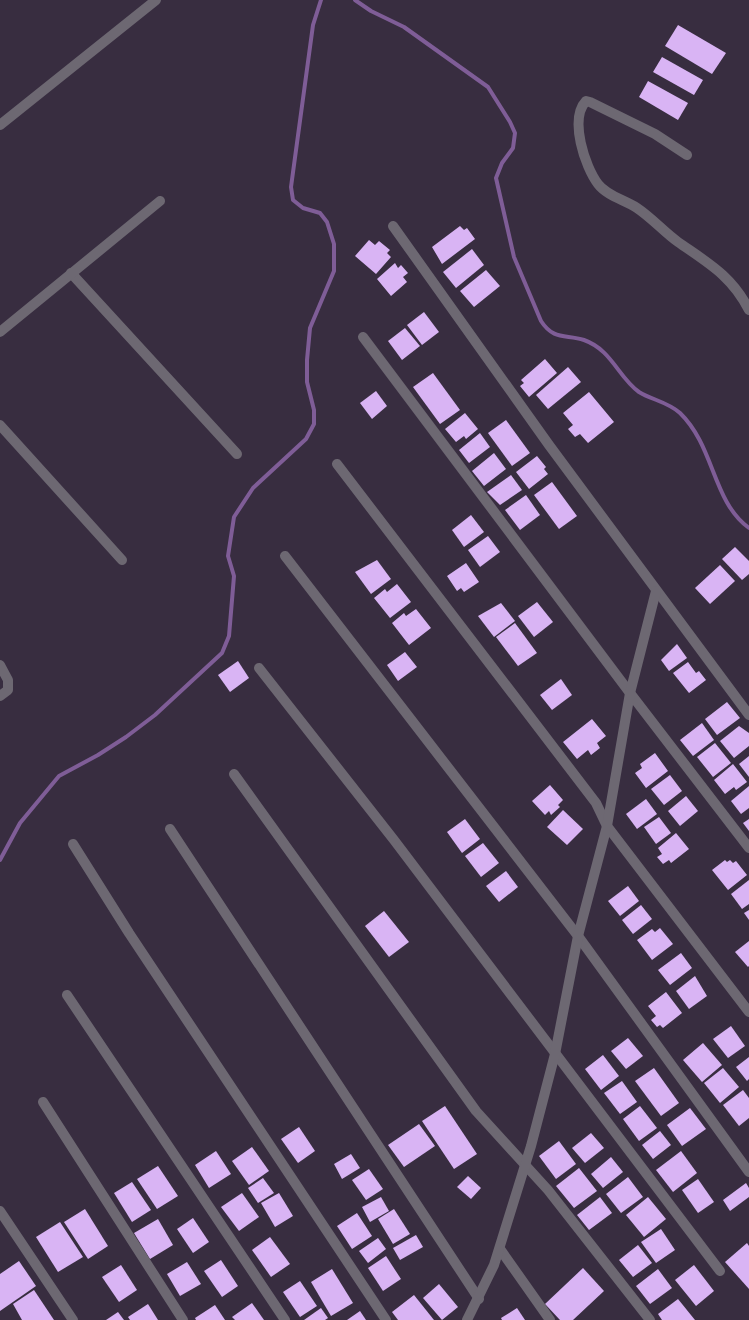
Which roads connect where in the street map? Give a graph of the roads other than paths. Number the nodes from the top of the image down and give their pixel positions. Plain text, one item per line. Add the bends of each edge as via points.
1 (156, 0) edge
2 (0, 125) edge
3 (687, 155) dead end
4 (160, 201) dead end
5 (393, 226) dead end
6 (71, 272) junction
7 (749, 310) edge
8 (0, 332) edge
9 (364, 337) dead end
10 (0, 425) edge
11 (237, 454) dead end
12 (337, 464) dead end
13 (285, 556) dead end
14 (122, 560) dead end
15 (656, 591) junction
16 (0, 665) edge
17 (259, 668) dead end
18 (630, 693) junction
19 (0, 696) edge
20 (749, 715) edge
21 (234, 774) dead end
22 (607, 826) junction
23 (170, 830) dead end
24 (73, 844) dead end
25 (749, 848) edge
26 (578, 936) junction
27 (68, 996) dead end
28 (749, 1012) edge
29 (555, 1054) junction
30 (43, 1102) dead end
31 (526, 1167) junction
32 (749, 1172) edge
33 (0, 1211) edge
34 (500, 1249) junction
35 (720, 1271) dead end
36 (479, 1299) junction
37 (73, 1320) edge
38 (184, 1320) edge
39 (285, 1320) edge
40 (386, 1320) edge
41 (467, 1320) edge
42 (550, 1320) edge
43 (650, 1320) edge

1 - 2 street
3 - 7 street via 648,130 590,102 583,105 579,138 598,184 651,217 677,241 713,265 731,281
4 - 6 street
5 - 15 street
6 - 8 street
6 - 11 street
9 - 18 street
10 - 14 street
12 - 22 street via 596,803
13 - 26 street
15 - 18 street
15 - 20 street
16 - 19 street via 8,680 8,690
17 - 29 street
18 - 22 street
18 - 25 street
21 - 31 street via 476,1111
22 - 26 street
22 - 28 street
23 - 36 street
24 - 40 street via 128,933
26 - 29 street
26 - 32 street
27 - 39 street
29 - 31 street
29 - 35 street
30 - 38 street
31 - 34 street
31 - 43 street via 548,1190
33 - 37 street
34 - 36 street
34 - 42 street
36 - 41 street

